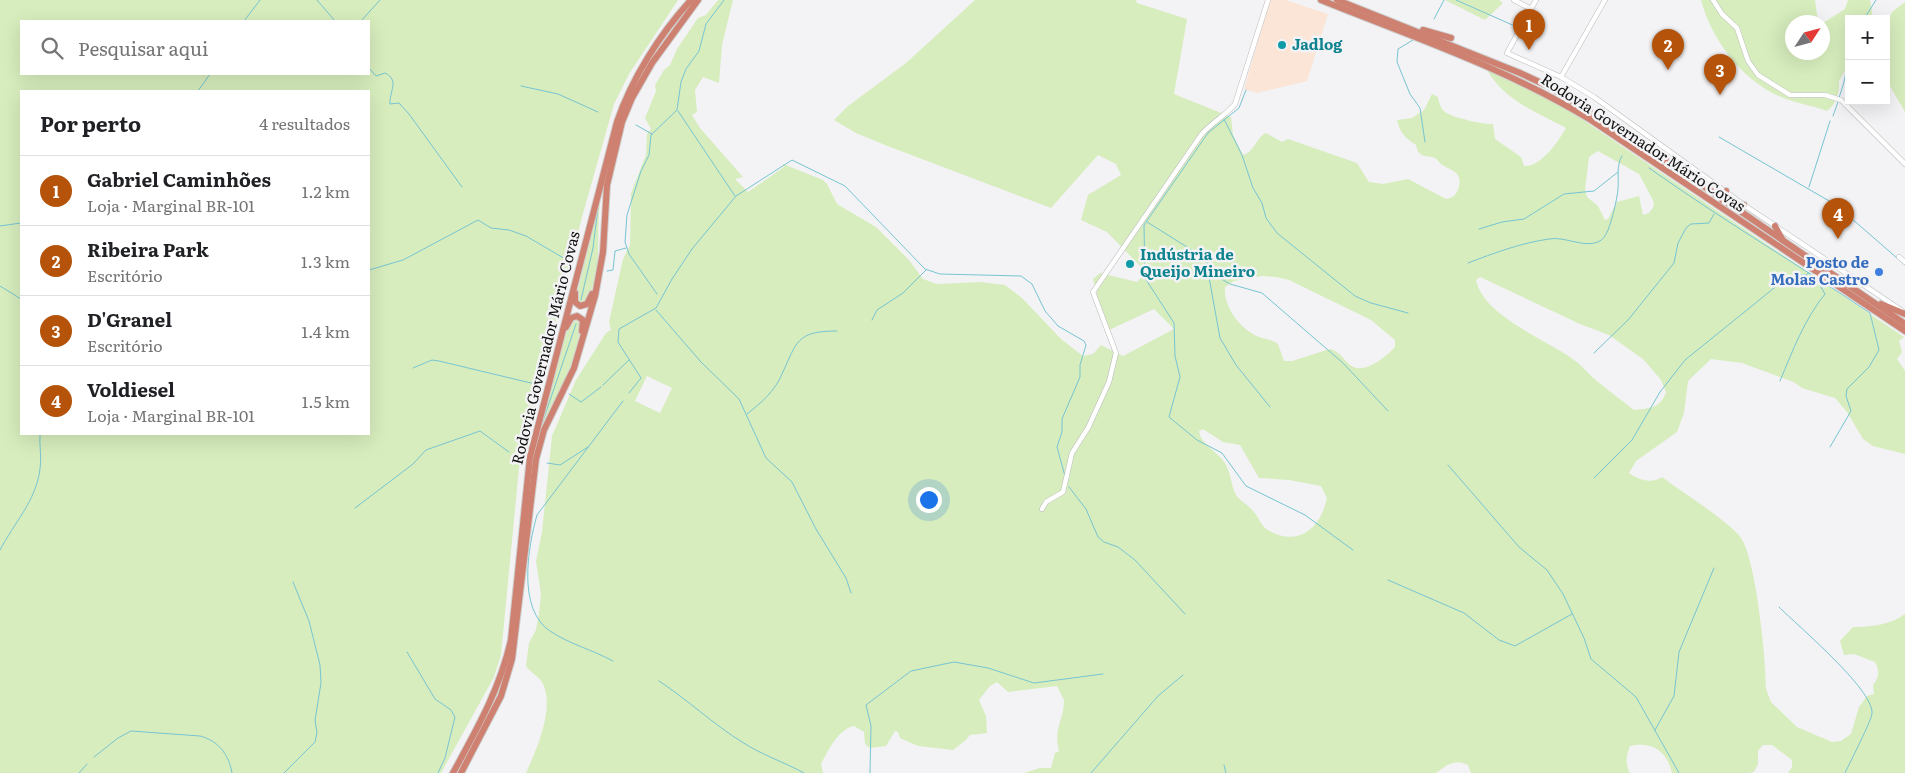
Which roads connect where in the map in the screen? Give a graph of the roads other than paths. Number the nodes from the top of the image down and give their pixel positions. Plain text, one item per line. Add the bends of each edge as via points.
1 (691, 0) edge
2 (698, 0) edge
3 (1268, 0) edge
4 (1321, 0) edge
5 (1338, 0) edge
6 (1514, 0) edge
7 (1536, 0) edge
8 (1605, 0) edge
9 (1713, 0) edge
10 (1531, 9) junction
11 (1395, 22) junction
12 (1451, 38) dead end
13 (1562, 77) junction
14 (1905, 164) edge
15 (1726, 192) junction
16 (1723, 201) junction
17 (1744, 205) junction
18 (1775, 226) junction
19 (1782, 240) junction
20 (1899, 257) dead end
21 (580, 260) junction
22 (1905, 262) edge
23 (602, 264) junction
24 (1872, 300) junction
25 (1905, 313) edge
26 (1905, 324) edge
27 (1905, 331) edge
28 (554, 365) junction
29 (574, 368) junction
30 (1042, 509) dead end
31 (453, 773) edge
32 (462, 773) edge

1 - 21 highway, Rodovia Governador Mário Covas via 647,60 621,110
2 - 23 highway, Rodovia Governador Mário Covas via 652,63 626,111 607,185
3 - 30 street via 1235,104 1201,135 1093,292 1116,353 1109,382 1088,428 1072,453 1063,492 1046,502
4 - 27 highway, Rodovia Governador Mário Covas via 1544,92 1591,120
5 - 11 highway, Rodovia Governador Mário Covas
6 - 10 street
7 - 10 street
8 - 13 street
9 - 14 street via 1718,10 1737,28 1748,61 1758,75 1790,95 1825,95 1841,100
10 - 13 street via 1508,52
11 - 12 highway
11 - 16 highway, Rodovia Governador Mário Covas via 1545,84 1648,148
13 - 15 street via 1594,96
15 - 16 highway
15 - 17 street
16 - 17 highway
16 - 19 highway, Rodovia Governador Mário Covas
17 - 18 street
18 - 19 highway
18 - 25 street
19 - 24 highway, Rodovia Governador Mário Covas
20 - 22 street
21 - 23 highway via 574,300 580,306 587,304
21 - 28 highway, Rodovia Governador Mário Covas
23 - 29 highway, Rodovia Governador Mário Covas
24 - 25 highway
24 - 26 highway, Rodovia Governador Mário Covas
28 - 29 highway via 570,320 577,316 583,320 583,330
28 - 31 highway, Rodovia Governador Mário Covas via 530,457 507,658 495,694
29 - 32 highway, Rodovia Governador Mário Covas via 544,430 538,451 512,659 501,696

